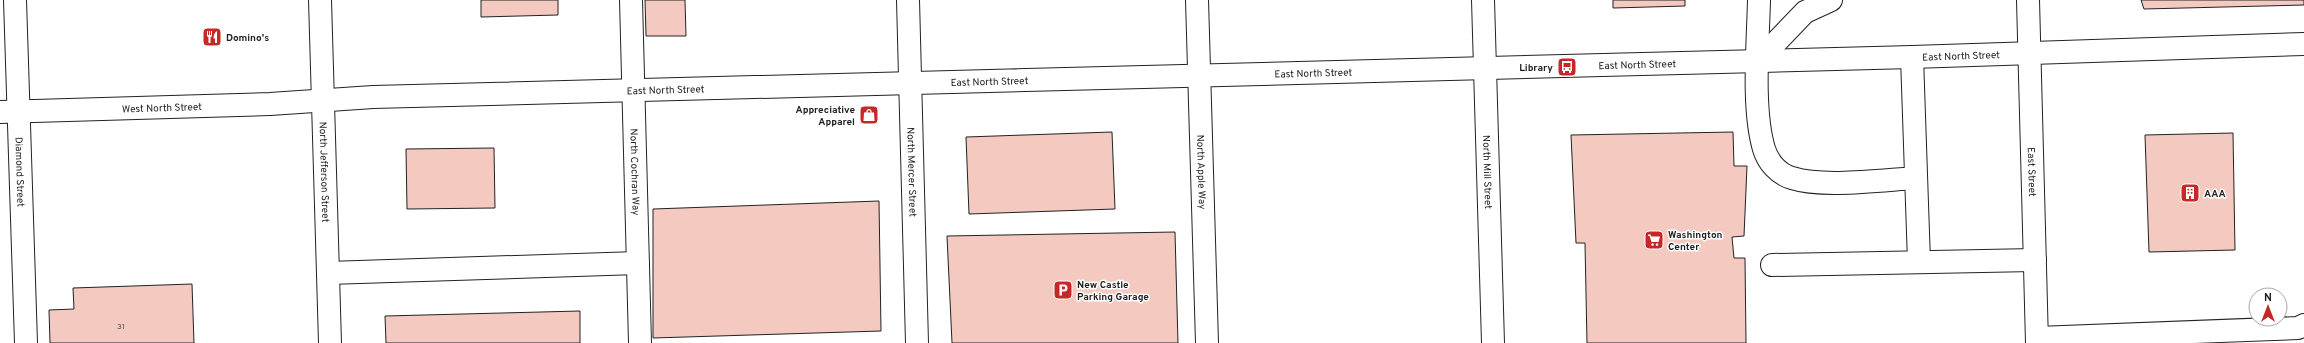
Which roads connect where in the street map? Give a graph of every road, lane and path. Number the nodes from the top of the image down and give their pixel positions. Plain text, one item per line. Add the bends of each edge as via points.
1 (15, 0) edge
2 (320, 0) edge
3 (631, 0) edge
4 (908, 0) edge
5 (1196, 0) edge
6 (1483, 0) edge
7 (1758, 0) edge
8 (1832, 0) edge
9 (2028, 0) edge
10 (2304, 44) edge
11 (2029, 54) junction
12 (1912, 57) junction
13 (1757, 62) junction
14 (1485, 69) junction
15 (1199, 76) junction
16 (910, 84) junction
17 (633, 91) junction
18 (323, 101) junction
19 (10, 112) edge
20 (1916, 178) junction
21 (2035, 260) junction
22 (1919, 262) junction
23 (638, 263) junction
24 (1772, 265) dead end
25 (328, 273) junction
26 (2304, 325) edge
27 (2037, 341) edge
28 (26, 343) edge
29 (330, 343) edge
30 (640, 343) edge
31 (917, 343) edge
32 (1207, 343) edge
33 (1493, 343) edge

1 - 19 street, Diamond Street
2 - 18 street, North Jefferson Street
3 - 17 street, North Cochran Way
4 - 16 street, North Mercer Street
5 - 15 street, North Apple Way
6 - 14 street, North Mill Street
7 - 13 street
8 - 13 street via 1805,12
9 - 11 street, East Street
10 - 11 street, East North Street
11 - 12 street, East North Street
11 - 21 street, East Street
12 - 13 street, East North Street
12 - 20 street
13 - 14 street, East North Street
13 - 20 street via 1759,121 1764,150 1774,168 1791,178 1816,182
14 - 15 street, East North Street
14 - 33 street, North Mill Street
15 - 16 street, East North Street
15 - 32 street, North Apple Way
16 - 17 street, East North Street
16 - 31 street, North Mercer Street
17 - 18 street, East North Street
17 - 23 street, North Cochran Way
18 - 19 street, West North Street
18 - 25 street, North Jefferson Street
19 - 28 street, Diamond Street
20 - 22 street
21 - 22 street
21 - 27 street, East Street
22 - 24 street
23 - 25 street
23 - 30 street, North Cochran Way
25 - 29 street, North Jefferson Street
26 - 27 street via 2298,328

